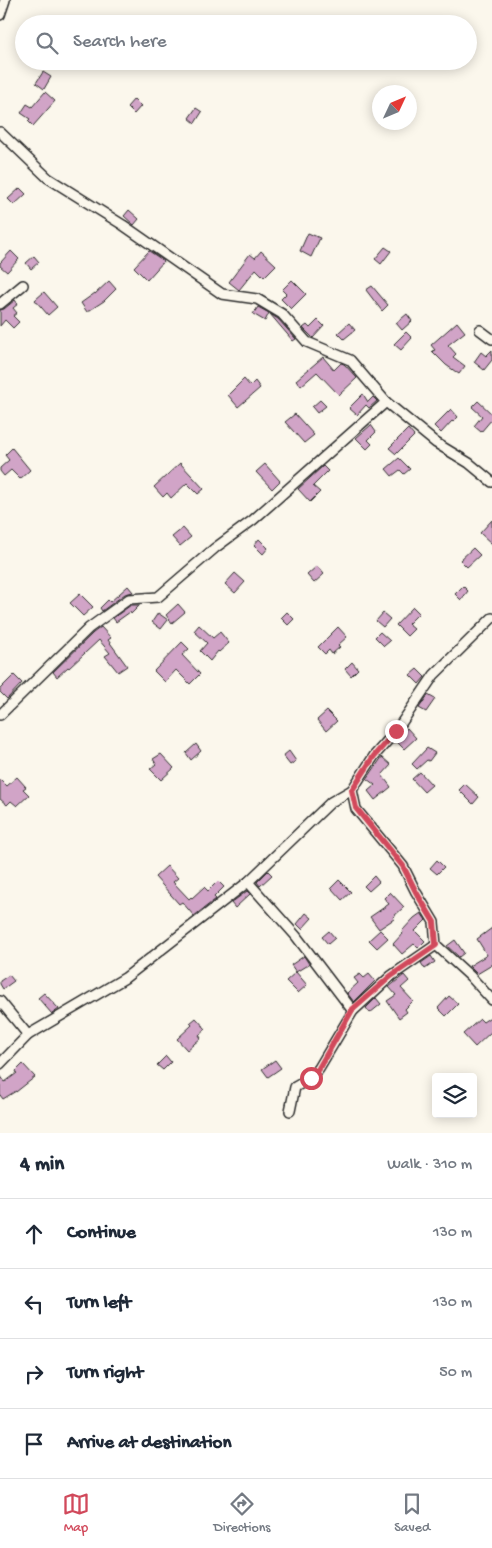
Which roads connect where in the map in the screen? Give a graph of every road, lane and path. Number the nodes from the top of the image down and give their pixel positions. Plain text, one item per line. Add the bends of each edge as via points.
1 (5, 0) edge
2 (0, 16) edge
3 (0, 132) edge
4 (24, 285) dead end
5 (0, 304) edge
6 (480, 330) dead end
7 (492, 339) edge
8 (386, 402) junction
9 (492, 482) edge
10 (492, 618) edge
11 (0, 715) edge
12 (352, 790) junction
13 (248, 882) junction
14 (436, 945) junction
15 (0, 1000) edge
16 (492, 1000) edge
17 (352, 1010) junction
18 (28, 1035) junction
19 (0, 1064) edge
20 (290, 1112) dead end

1 - 2 street
3 - 8 street via 48,178 222,294 257,299 282,314 307,342 350,360
4 - 5 street
6 - 7 street
8 - 9 street via 436,443
8 - 11 street via 252,520 158,597 129,599 89,628
10 - 12 street via 434,675
12 - 13 street via 331,802
12 - 14 street via 356,808 403,866 434,922
13 - 17 street via 296,936
13 - 18 street via 125,978
14 - 16 street
14 - 17 street via 391,976
15 - 18 street
17 - 20 street via 319,1068 311,1078 295,1087
18 - 19 street

